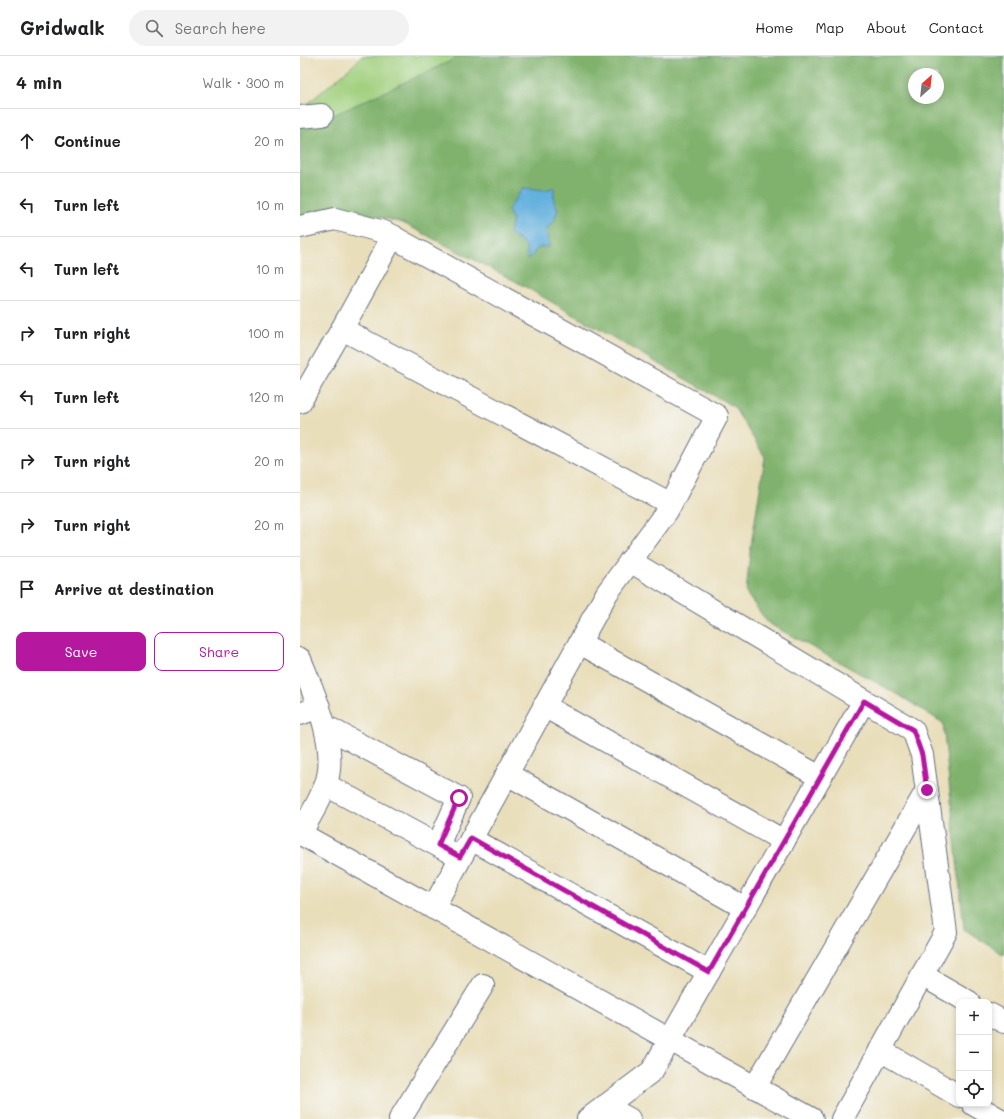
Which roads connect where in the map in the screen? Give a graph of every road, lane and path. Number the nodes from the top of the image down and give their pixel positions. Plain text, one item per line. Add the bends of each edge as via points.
1 (322, 115) dead end
2 (300, 117) edge
3 (300, 227) edge
4 (393, 236) junction
5 (342, 330) junction
6 (300, 402) edge
7 (671, 504) junction
8 (630, 561) junction
9 (580, 643) junction
10 (300, 660) edge
11 (864, 701) junction
12 (544, 706) junction
13 (315, 716) edge
14 (507, 774) junction
15 (820, 777) junction
16 (326, 785) junction
17 (927, 790) junction
18 (300, 835) edge
19 (471, 838) junction
20 (784, 841) junction
21 (438, 845) junction
22 (460, 857) junction
23 (433, 908) junction
24 (745, 908) junction
25 (709, 972) junction
26 (922, 975) junction
27 (482, 985) dead end
28 (964, 999) edge
29 (992, 1016) edge
30 (1004, 1022) edge
31 (670, 1040) junction
32 (880, 1050) junction
33 (755, 1087) junction
34 (956, 1094) edge
35 (605, 1106) junction
36 (978, 1107) edge
37 (400, 1119) edge
38 (588, 1119) edge
39 (629, 1119) edge
40 (812, 1119) edge
41 (842, 1119) edge
42 (998, 1119) edge

1 - 2 street
3 - 4 street via 335,219
4 - 5 street
4 - 7 street via 717,416
5 - 6 street
5 - 7 street
7 - 8 street
8 - 9 street via 607,593
8 - 11 street
9 - 12 street
9 - 15 street
10 - 13 street
11 - 15 street
11 - 17 street via 913,730 922,755
12 - 14 street
12 - 20 street
13 - 16 street via 330,763
13 - 21 street via 459,798
14 - 19 street
14 - 24 street
15 - 20 street
16 - 18 street
16 - 21 street
17 - 26 street via 946,932
17 - 33 street
18 - 23 street
19 - 22 street
19 - 25 street
20 - 24 street
21 - 22 street
22 - 23 street
23 - 31 street
24 - 25 street
25 - 31 street
26 - 28 street
26 - 32 street
27 - 37 street
29 - 30 street
31 - 33 street
31 - 35 street via 652,1071
32 - 34 street
32 - 41 street
33 - 40 street
35 - 38 street
35 - 39 street
36 - 42 street

